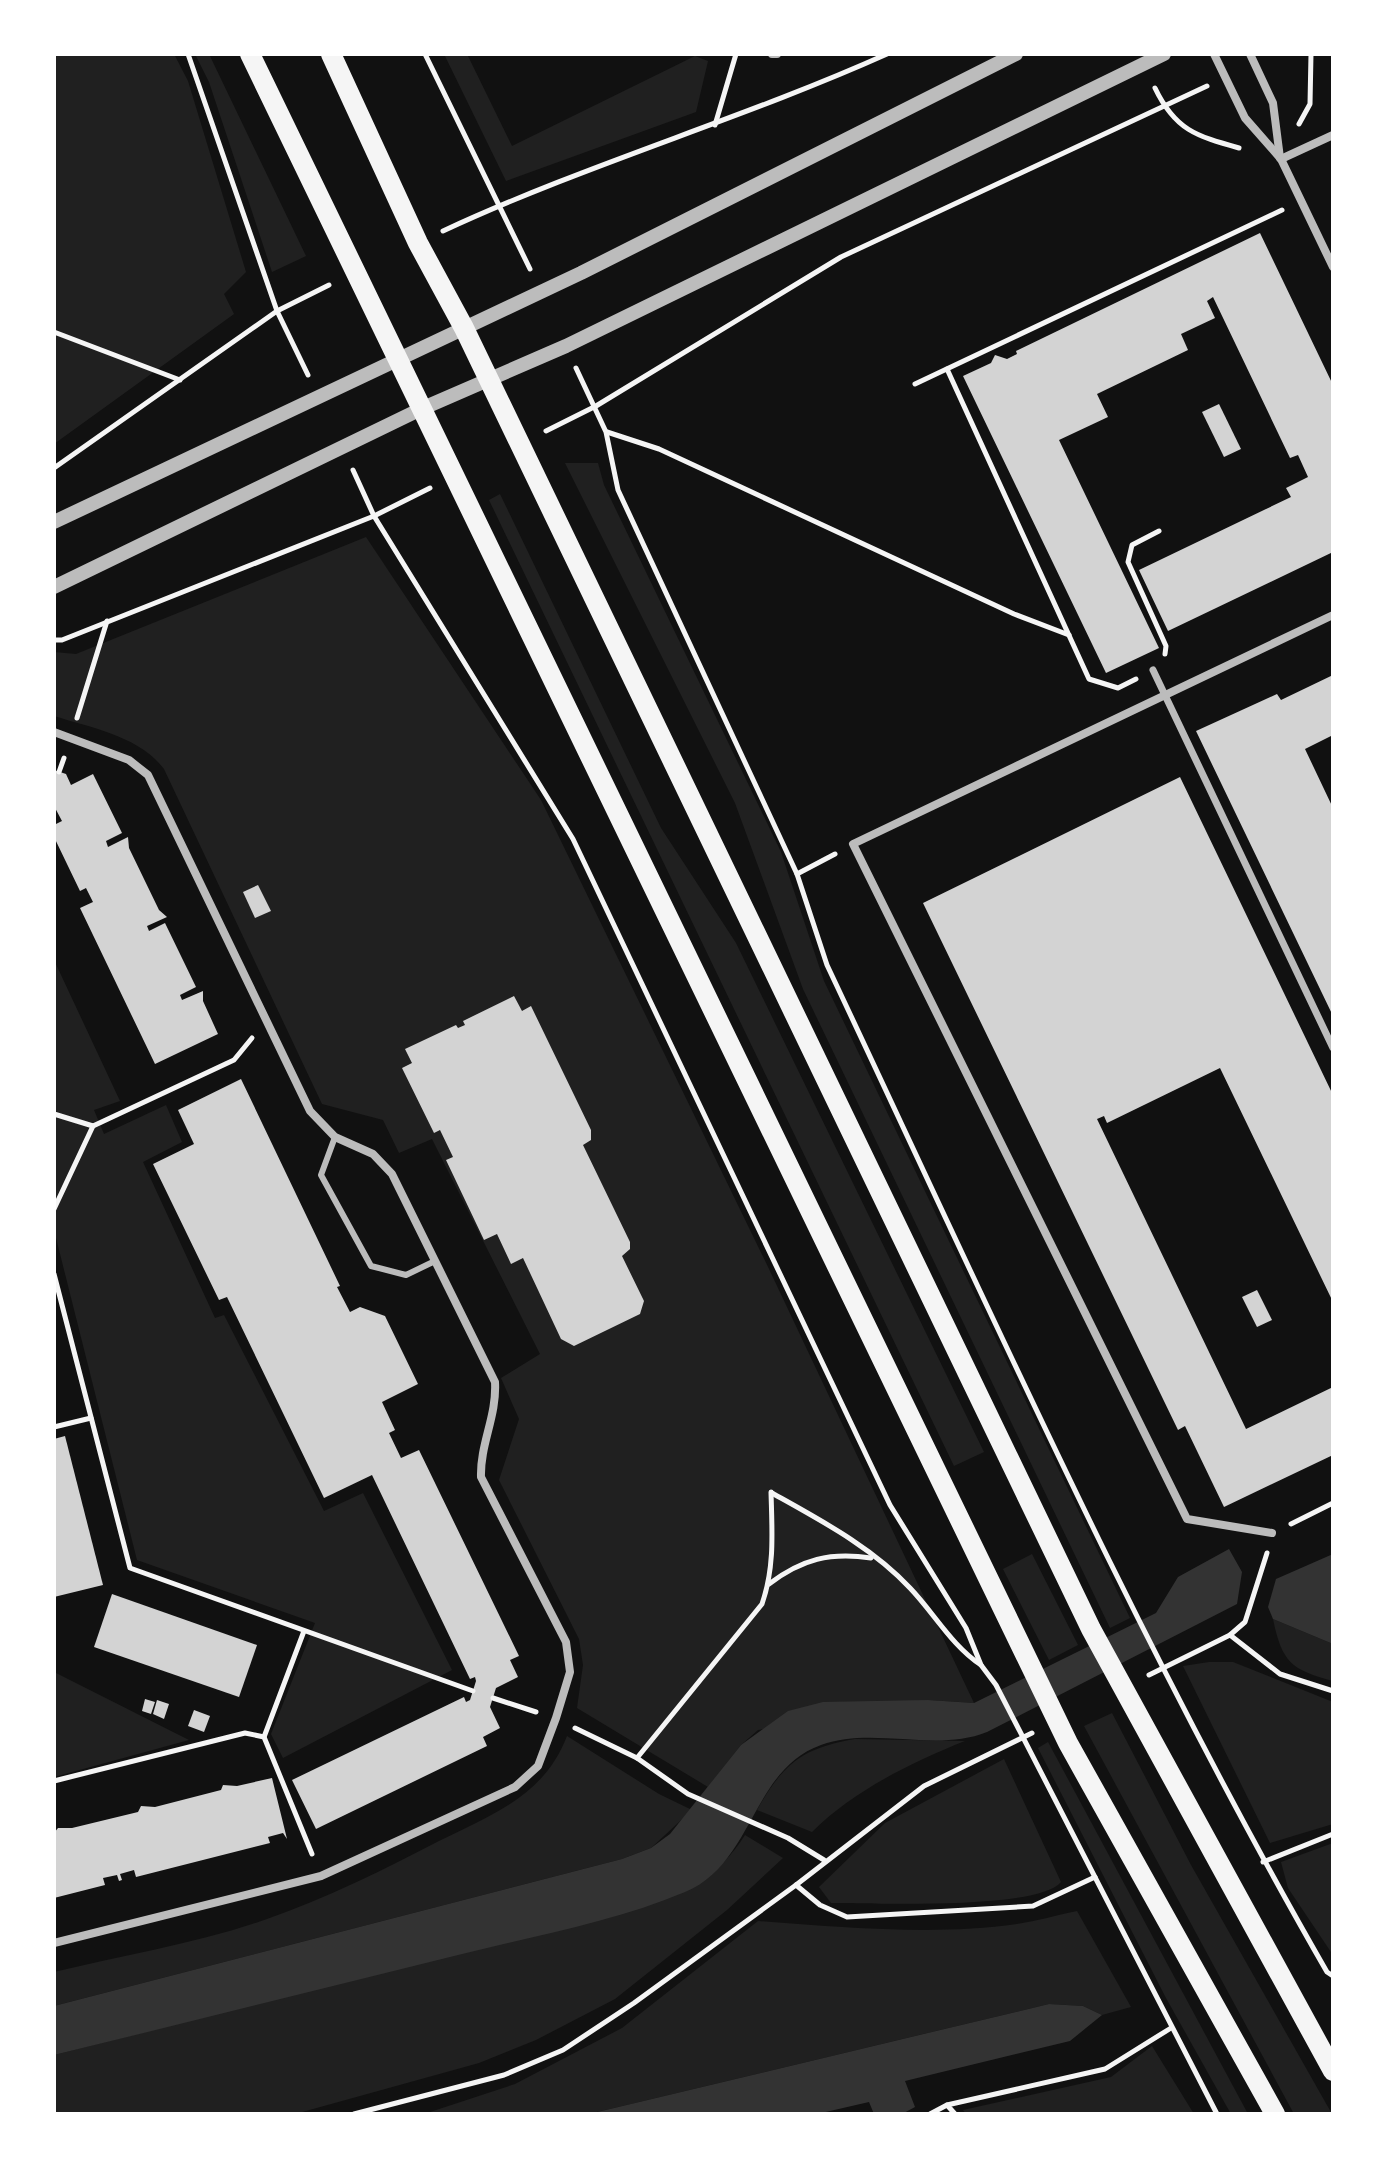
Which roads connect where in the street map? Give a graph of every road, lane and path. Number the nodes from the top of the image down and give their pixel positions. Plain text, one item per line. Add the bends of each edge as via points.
1 (188, 54) edge
2 (250, 54) edge
3 (331, 54) edge
4 (425, 54) edge
5 (736, 54) edge
6 (887, 54) edge
7 (1016, 54) edge
8 (1164, 54) edge
9 (1214, 54) edge
10 (1250, 54) edge
11 (1311, 54) edge
12 (1226, 77) junction
13 (1164, 106) junction
14 (714, 126) junction
15 (1333, 135) edge
16 (1281, 159) junction
17 (1301, 201) junction
18 (1333, 267) edge
19 (277, 311) junction
20 (464, 328) junction
21 (54, 332) edge
22 (396, 358) junction
23 (947, 369) junction
24 (180, 380) junction
25 (488, 382) junction
26 (915, 384) dead end
27 (319, 395) junction
28 (596, 406) junction
29 (421, 409) junction
30 (606, 432) junction
31 (519, 445) junction
32 (343, 448) junction
33 (54, 468) edge
34 (453, 476) junction
35 (374, 516) junction
36 (54, 522) edge
37 (1159, 531) dead end
38 (54, 587) edge
39 (1333, 615) edge
40 (107, 621) junction
41 (1069, 635) junction
42 (54, 640) edge
43 (1153, 670) junction
44 (1166, 697) junction
45 (54, 732) edge
46 (70, 738) junction
47 (853, 844) junction
48 (797, 874) junction
49 (265, 1022) junction
50 (1333, 1048) edge
51 (54, 1114) edge
52 (93, 1126) junction
53 (335, 1137) junction
54 (54, 1209) edge
55 (435, 1261) junction
56 (54, 1274) edge
57 (91, 1418) junction
58 (54, 1427) edge
59 (1333, 1503) edge
60 (1272, 1533) joint
61 (874, 1558) junction
62 (1264, 1569) dead end
63 (768, 1585) junction
64 (304, 1631) junction
65 (1230, 1635) dead end
66 (981, 1665) junction
67 (473, 1691) dead end
68 (493, 1698) dead end
69 (556, 1718) junction
70 (264, 1737) junction
71 (637, 1758) junction
72 (54, 1781) edge
73 (1333, 1834) edge
74 (1263, 1862) junction
75 (321, 1876) junction
76 (1095, 1877) junction
77 (796, 1885) junction
78 (54, 1943) edge
79 (1333, 1976) edge
80 (1171, 2028) junction
81 (1317, 2042) junction
82 (1333, 2055) edge
83 (1333, 2071) edge
84 (947, 2105) junction
85 (354, 2114) edge
86 (930, 2114) edge
87 (955, 2114) edge
88 (1217, 2114) edge
89 (1275, 2114) edge

1 - 19 path
2 - 22 main road
3 - 20 main road via 418,243
4 - 14 path via 501,203
5 - 14 path
6 - 14 path
7 - 20 street
8 - 25 street
9 - 12 street
10 - 16 street via 1273,103
11 - 16 path via 1310,104
12 - 13 path
12 - 16 street via 1245,118
13 - 16 path via 1192,135
13 - 28 path via 841,257
15 - 16 street
16 - 17 street
17 - 18 street
17 - 23 path
19 - 24 path
19 - 27 path
20 - 22 street
20 - 25 main road
21 - 24 path
22 - 27 street
22 - 29 main road
23 - 26 path
23 - 41 path
24 - 33 path
25 - 29 street
25 - 31 main road
27 - 36 street
28 - 30 path
28 - 31 path
29 - 32 street
29 - 34 main road
30 - 41 path via 659,449
30 - 48 path via 618,490
31 - 81 main road via 1091,1629
32 - 35 path
32 - 38 street
34 - 35 path
34 - 89 main road via 1068,1743
35 - 40 path
35 - 66 path via 573,839 890,1505 966,1628
37 - 43 path via 1132,545 1128,562 1166,646 1163,665
39 - 44 street
40 - 42 path
40 - 46 path
41 - 43 path via 1089,679 1118,688
43 - 44 street
44 - 47 street
44 - 50 street
45 - 46 street
46 - 49 street via 129,760 148,775
47 - 48 path
47 - 60 street via 1187,1519
48 - 74 path via 827,965 1132,1610
49 - 52 path via 234,1060
49 - 53 street via 310,1111
51 - 52 path
52 - 54 path
53 - 55 street via 373,1154 392,1174
53 - 55 lane via 321,1175 371,1266 406,1275
55 - 69 street via 495,1382 496,1407 480,1456 481,1477 566,1642 570,1672
56 - 57 path
57 - 58 path
57 - 64 path via 130,1568
59 - 60 path
61 - 63 path via 843,1554 808,1559
61 - 63 path via 846,1535 771,1492
61 - 66 path via 908,1586
62 - 65 path via 1245,1622
63 - 71 path via 762,1604 726,1652
64 - 67 path
64 - 70 path
66 - 76 path
68 - 69 path
69 - 71 path
69 - 75 street via 538,1766 515,1787
70 - 72 path via 245,1733
70 - 75 path
71 - 77 path via 688,1794 788,1838 824,1860
73 - 74 path
74 - 79 path
75 - 78 street
76 - 77 path via 1033,1906 847,1917 820,1905
76 - 80 path
77 - 85 path via 563,2050 504,2075
80 - 84 path via 1105,2069
80 - 88 path
81 - 82 lane
81 - 83 main road
84 - 86 path
84 - 87 path

